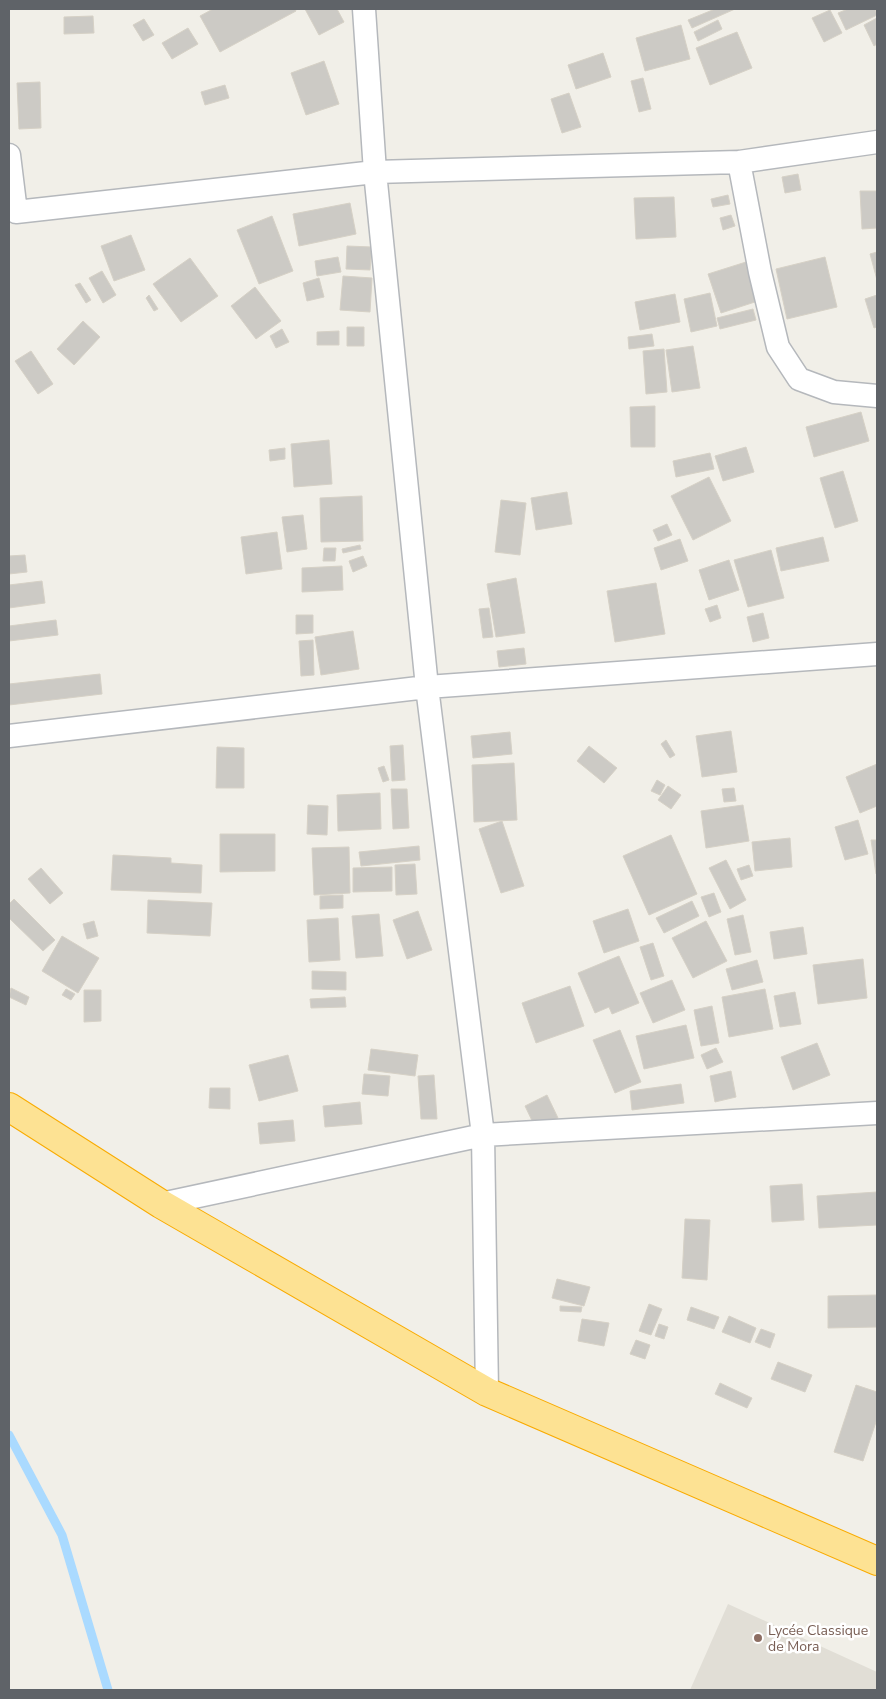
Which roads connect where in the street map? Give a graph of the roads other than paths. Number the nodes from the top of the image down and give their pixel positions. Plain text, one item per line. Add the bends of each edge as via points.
1 (364, 9) edge
2 (877, 142) edge
3 (9, 155) edge
4 (739, 162) junction
5 (376, 172) junction
6 (877, 396) edge
7 (877, 654) edge
8 (427, 687) junction
9 (9, 736) edge
10 (9, 1107) edge
11 (877, 1113) edge
12 (483, 1135) junction
13 (161, 1204) junction
14 (487, 1392) junction
15 (877, 1561) edge

1 - 5 street
2 - 4 street
3 - 5 street via 16,212
4 - 5 street
4 - 6 street via 778,346 799,379 834,392
5 - 8 street
7 - 8 street
8 - 9 street
8 - 12 street
10 - 13 highway
11 - 12 street
12 - 13 street
12 - 14 street
13 - 14 highway
14 - 15 highway

